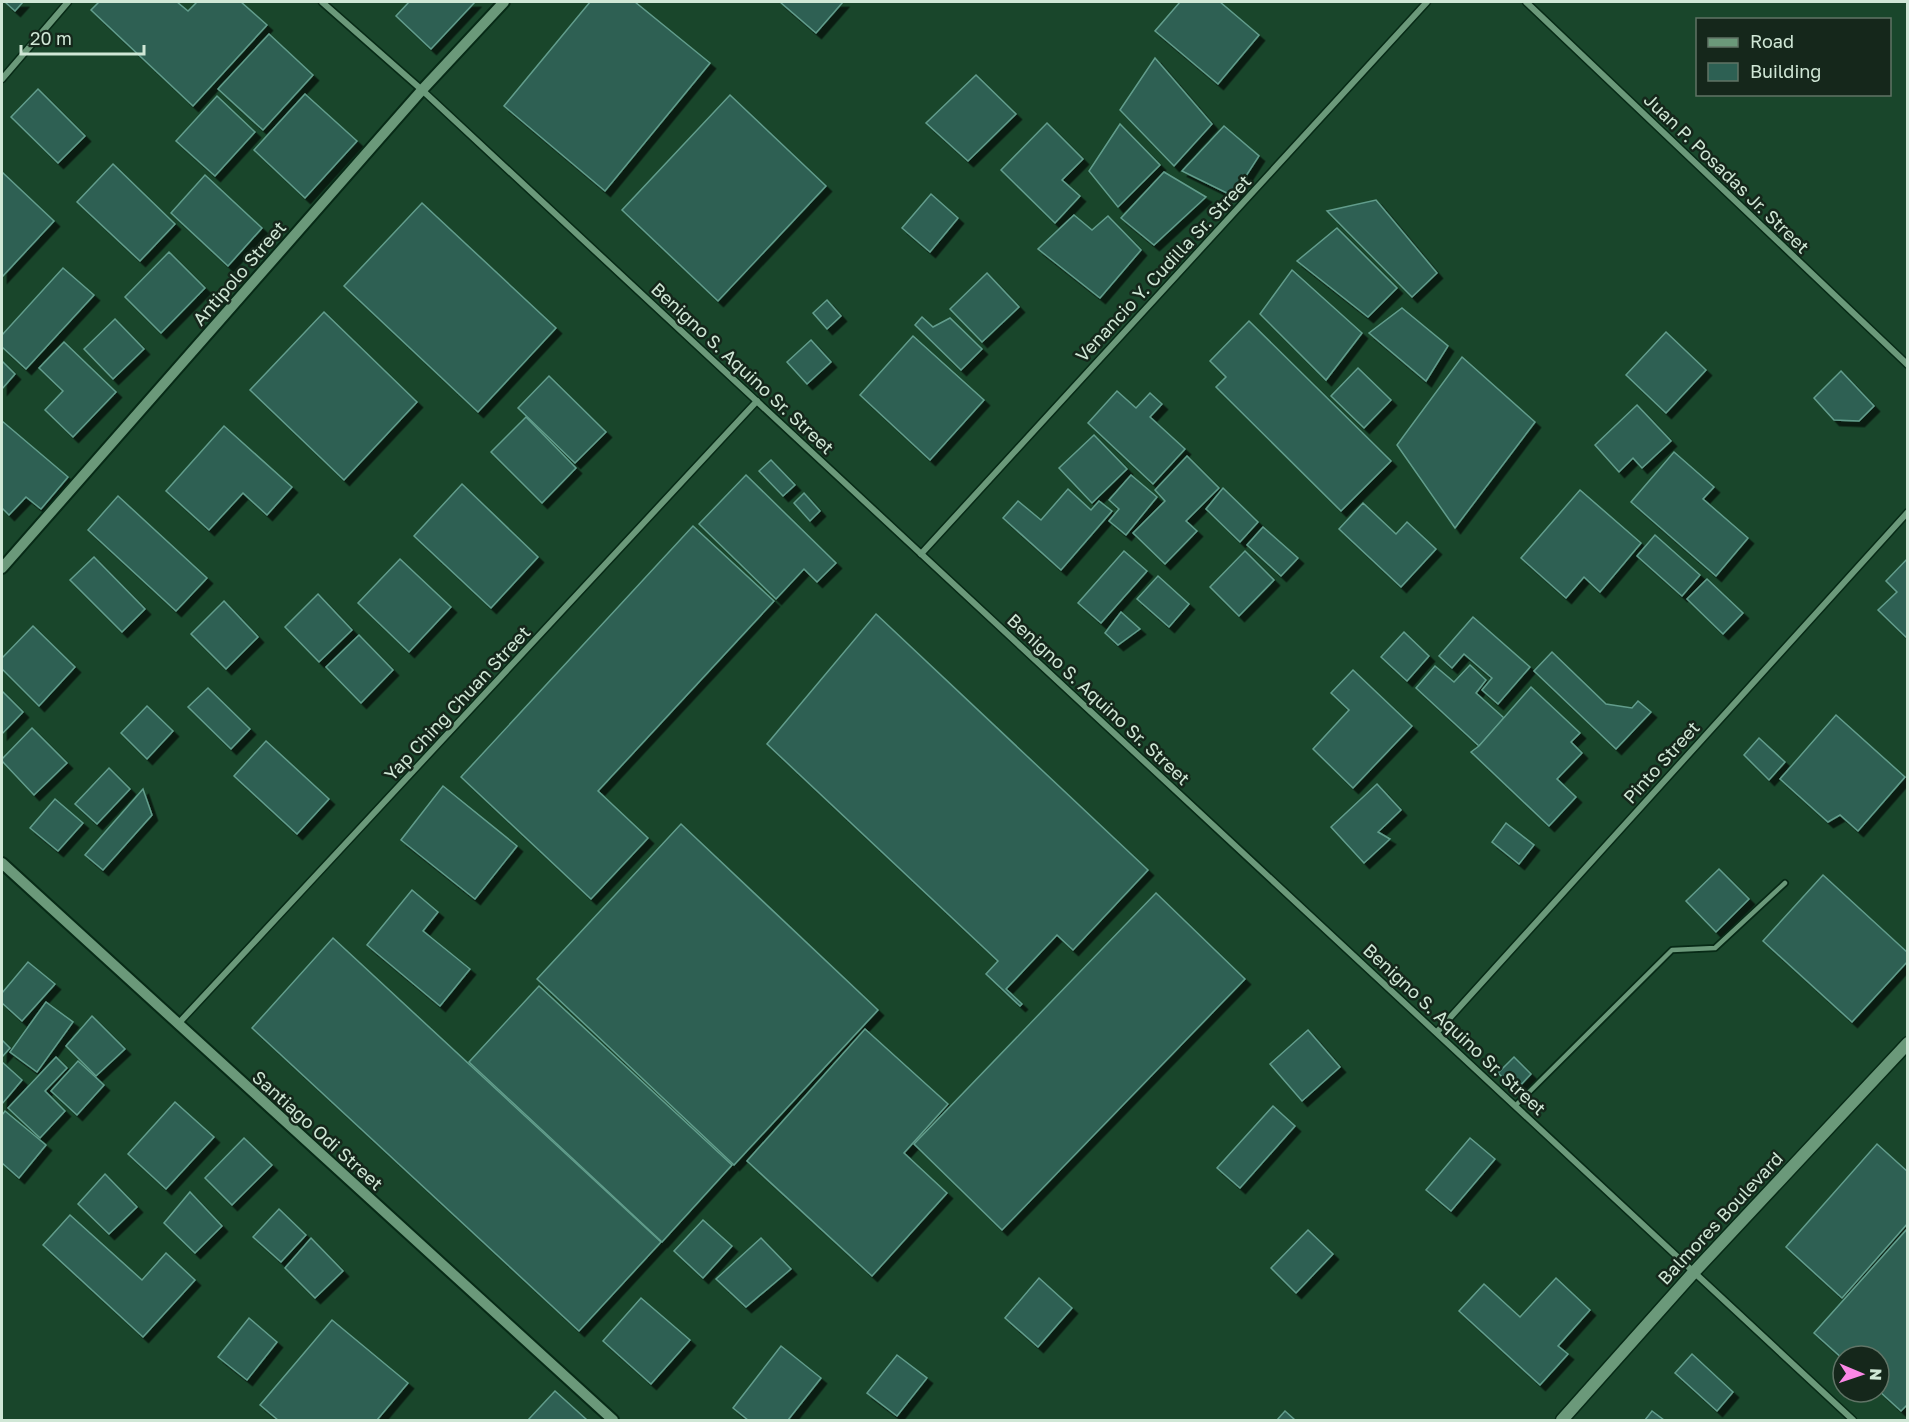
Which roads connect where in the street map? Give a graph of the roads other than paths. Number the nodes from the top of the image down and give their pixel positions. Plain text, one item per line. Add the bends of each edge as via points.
1 (68, 2) edge
2 (322, 2) edge
3 (504, 2) edge
4 (1427, 2) edge
5 (1526, 2) edge
6 (2, 79) edge
7 (422, 90) junction
8 (1908, 365) edge
9 (757, 401) junction
10 (1908, 512) edge
11 (921, 554) junction
12 (2, 568) edge
13 (2, 863) edge
14 (1785, 883) dead end
15 (178, 1024) junction
16 (1437, 1032) junction
17 (1908, 1043) edge
18 (1515, 1106) junction
19 (1694, 1272) junction
20 (613, 1420) edge
21 (1562, 1420) edge
22 (1853, 1420) edge

1 - 6 street
2 - 7 street, Benigno S. Aquino Sr. Street
3 - 7 street, Antipolo Street
4 - 11 street, Venancio Y. Cudilla Sr. Street
5 - 8 street, Juan P. Posadas Jr. Street
7 - 9 street, Benigno S. Aquino Sr. Street
7 - 12 street, Antipolo Street
9 - 11 street, Benigno S. Aquino Sr. Street
9 - 15 street, Yap Ching Chuan Street
10 - 16 street, Pinto Street
11 - 16 street, Benigno S. Aquino Sr. Street
13 - 15 street, Santiago Odi Street
14 - 18 lane via 1715,948 1672,950
15 - 20 street, Santiago Odi Street
16 - 18 street, Benigno S. Aquino Sr. Street
17 - 19 main road, Balmores Boulevard
18 - 19 street, Benigno S. Aquino Sr. Street
19 - 21 main road, Balmores Boulevard
19 - 22 street, Benigno S. Aquino Sr. Street

